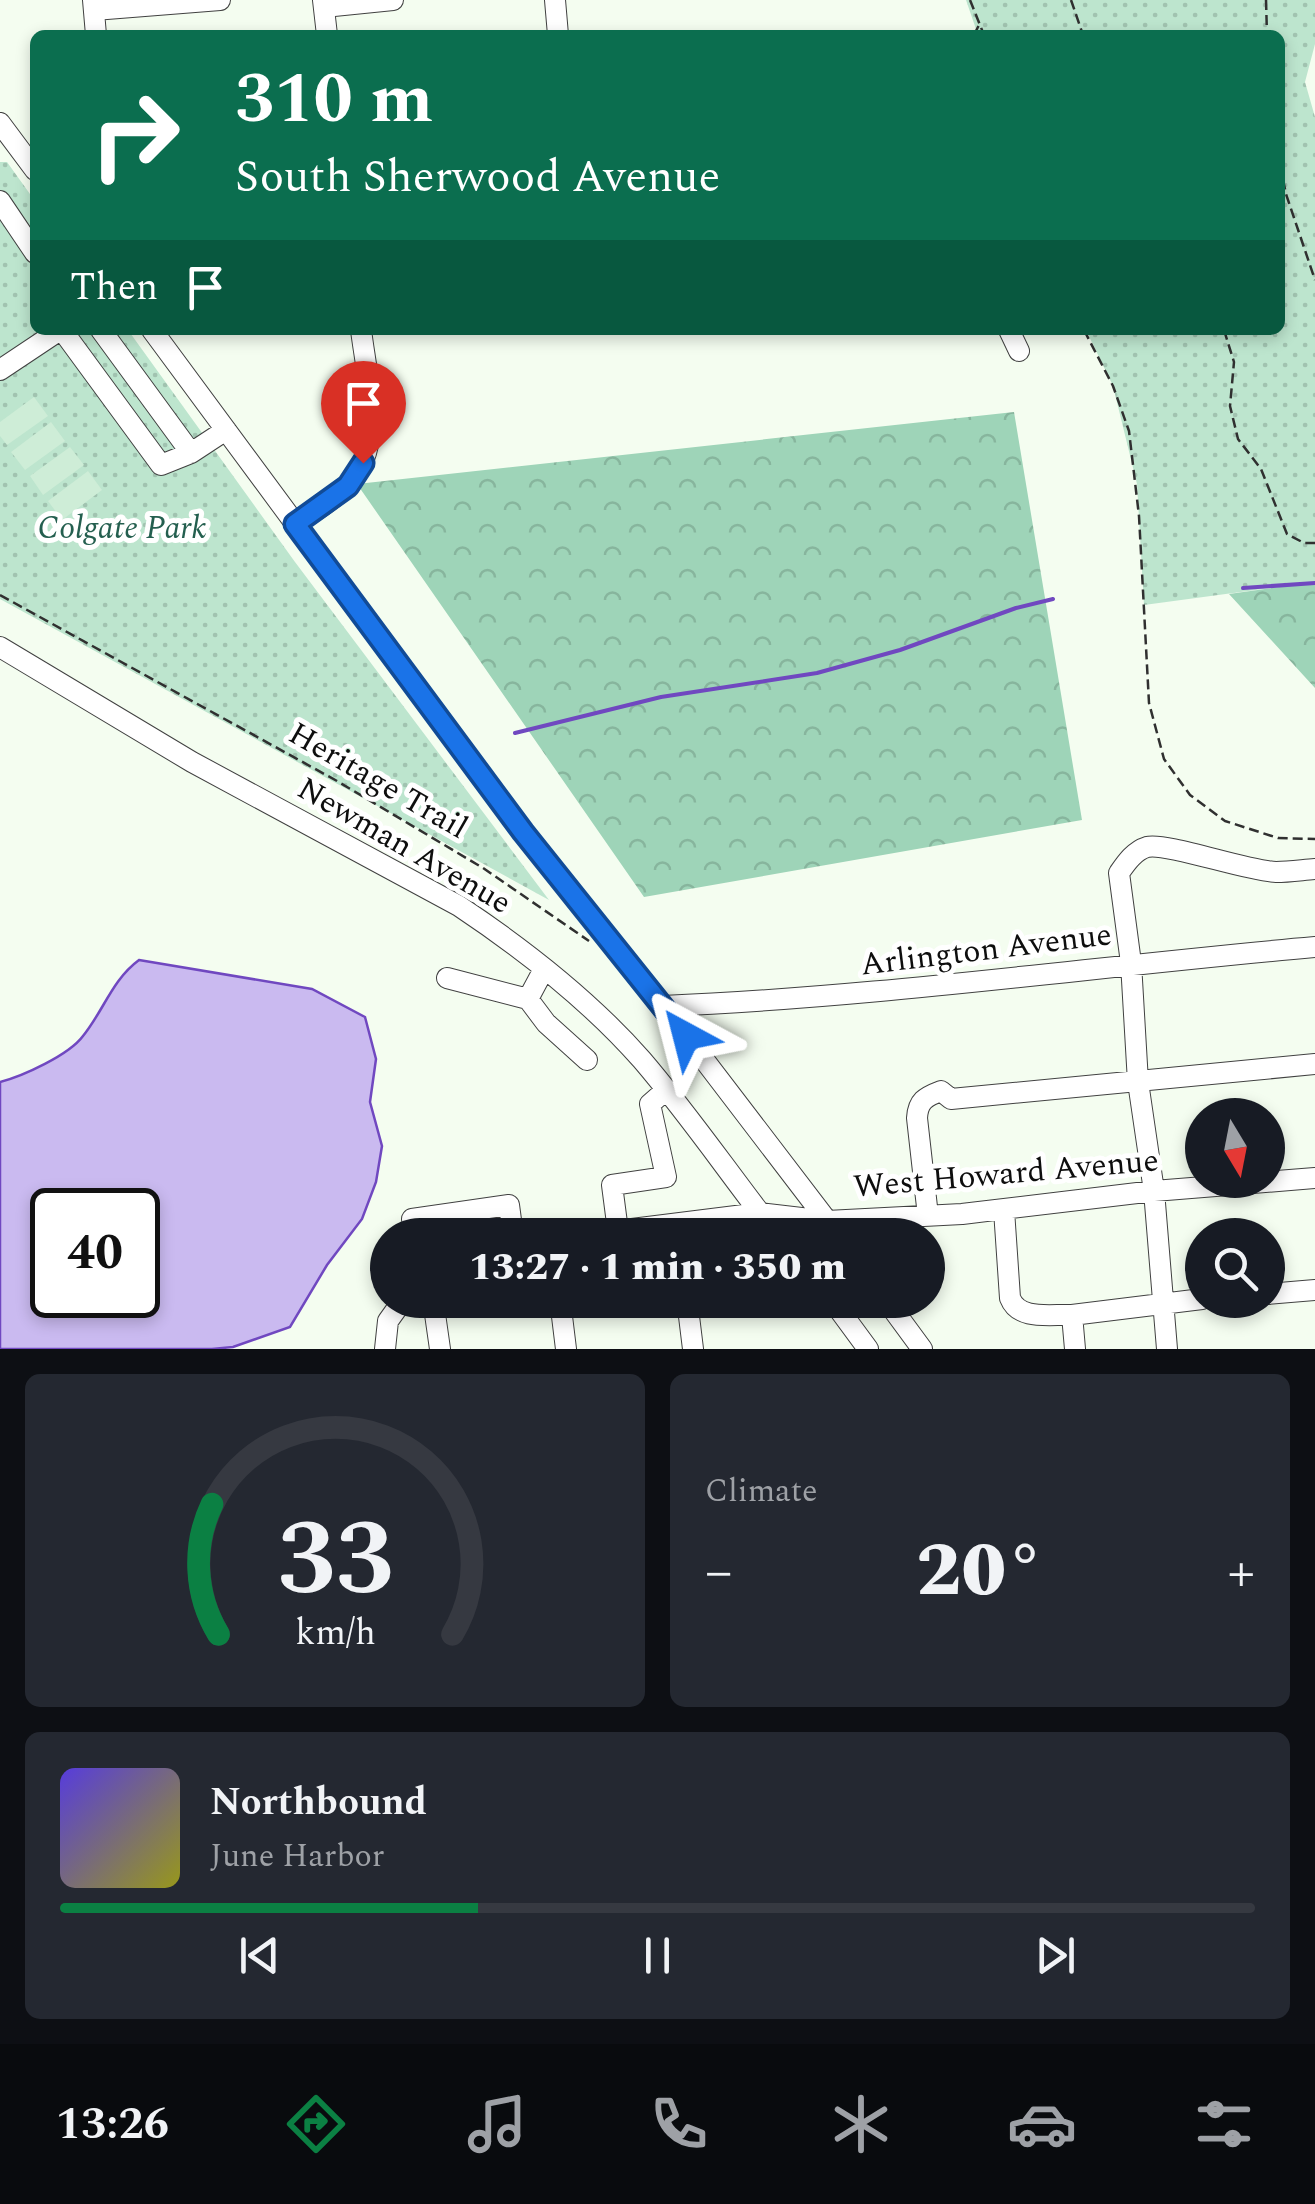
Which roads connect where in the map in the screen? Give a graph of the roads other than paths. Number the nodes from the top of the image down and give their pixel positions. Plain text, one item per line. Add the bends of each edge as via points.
1 (208, 0) edge
2 (220, 0) edge
3 (394, 0) edge
4 (555, 0) edge
5 (323, 4) edge
6 (93, 5) edge
7 (96, 30) edge
8 (326, 30) edge
9 (558, 30) edge
10 (0, 123) edge
11 (6, 142) edge
12 (30, 165) edge
13 (0, 201) edge
14 (30, 246) edge
15 (53, 335) edge
16 (65, 335) edge
17 (105, 335) edge
18 (156, 335) edge
19 (362, 335) edge
20 (1012, 335) edge
21 (1019, 350) dead end
22 (0, 370) edge
23 (226, 430) junction
24 (190, 453) junction
25 (295, 524) junction
26 (2, 650) edge
27 (1315, 869) edge
28 (1315, 947) edge
29 (1131, 963) junction
30 (544, 968) junction
31 (447, 978) dead end
32 (528, 998) junction
33 (663, 1006) junction
34 (587, 1060) dead end
35 (1315, 1064) edge
36 (1138, 1082) junction
37 (666, 1090) junction
38 (1315, 1178) edge
39 (1154, 1191) junction
40 (1004, 1210) junction
41 (760, 1213) junction
42 (928, 1216) junction
43 (419, 1218) edge
44 (511, 1218) edge
45 (616, 1218) edge
46 (736, 1218) edge
47 (765, 1218) edge
48 (784, 1218) edge
49 (825, 1218) edge
50 (912, 1218) edge
51 (1315, 1290) edge
52 (1285, 1293) edge
53 (1185, 1300) edge
54 (1163, 1302) junction
55 (1072, 1314) junction
56 (389, 1318) edge
57 (436, 1318) edge
58 (562, 1318) edge
59 (689, 1318) edge
60 (845, 1318) edge
61 (899, 1318) edge
62 (384, 1349) edge
63 (440, 1349) edge
64 (566, 1349) edge
65 (693, 1349) edge
66 (868, 1349) edge
67 (922, 1349) edge
68 (1076, 1349) edge
69 (1167, 1349) edge

1 - 2 street
1 - 6 street
3 - 5 street
4 - 9 street
5 - 8 street
6 - 7 street
10 - 11 street
11 - 12 street
13 - 14 street
15 - 22 street
16 - 24 street via 161,465
17 - 24 street
18 - 23 street
19 - 25 street via 370,414 363,463 348,486
20 - 21 street
23 - 24 street
23 - 25 street
25 - 33 street via 523,832
26 - 30 street, Newman Avenue via 459,906
27 - 29 street via 1275,872 1143,848 1119,873
28 - 29 street, Arlington Avenue
29 - 33 street, Arlington Avenue via 907,991
29 - 36 street
30 - 32 street
30 - 37 street, Newman Avenue
31 - 32 street
32 - 34 street
33 - 49 street
35 - 36 street
36 - 39 street
36 - 42 street via 926,1096 917,1118
37 - 41 street, Newman Avenue
37 - 45 street via 650,1104 666,1177 612,1185
38 - 39 street, West Howard Avenue
39 - 40 street, West Howard Avenue
39 - 54 street
40 - 42 street, West Howard Avenue
40 - 55 street via 1014,1309
41 - 46 street, West Howard Avenue
41 - 47 street, Newman Avenue
41 - 48 street, West Howard Avenue
42 - 50 street, West Howard Avenue
43 - 44 street via 509,1205
51 - 52 street
53 - 54 street
54 - 55 street
54 - 69 street
55 - 68 street
56 - 62 street
57 - 63 street
58 - 64 street
59 - 65 street
60 - 66 street
61 - 67 street

